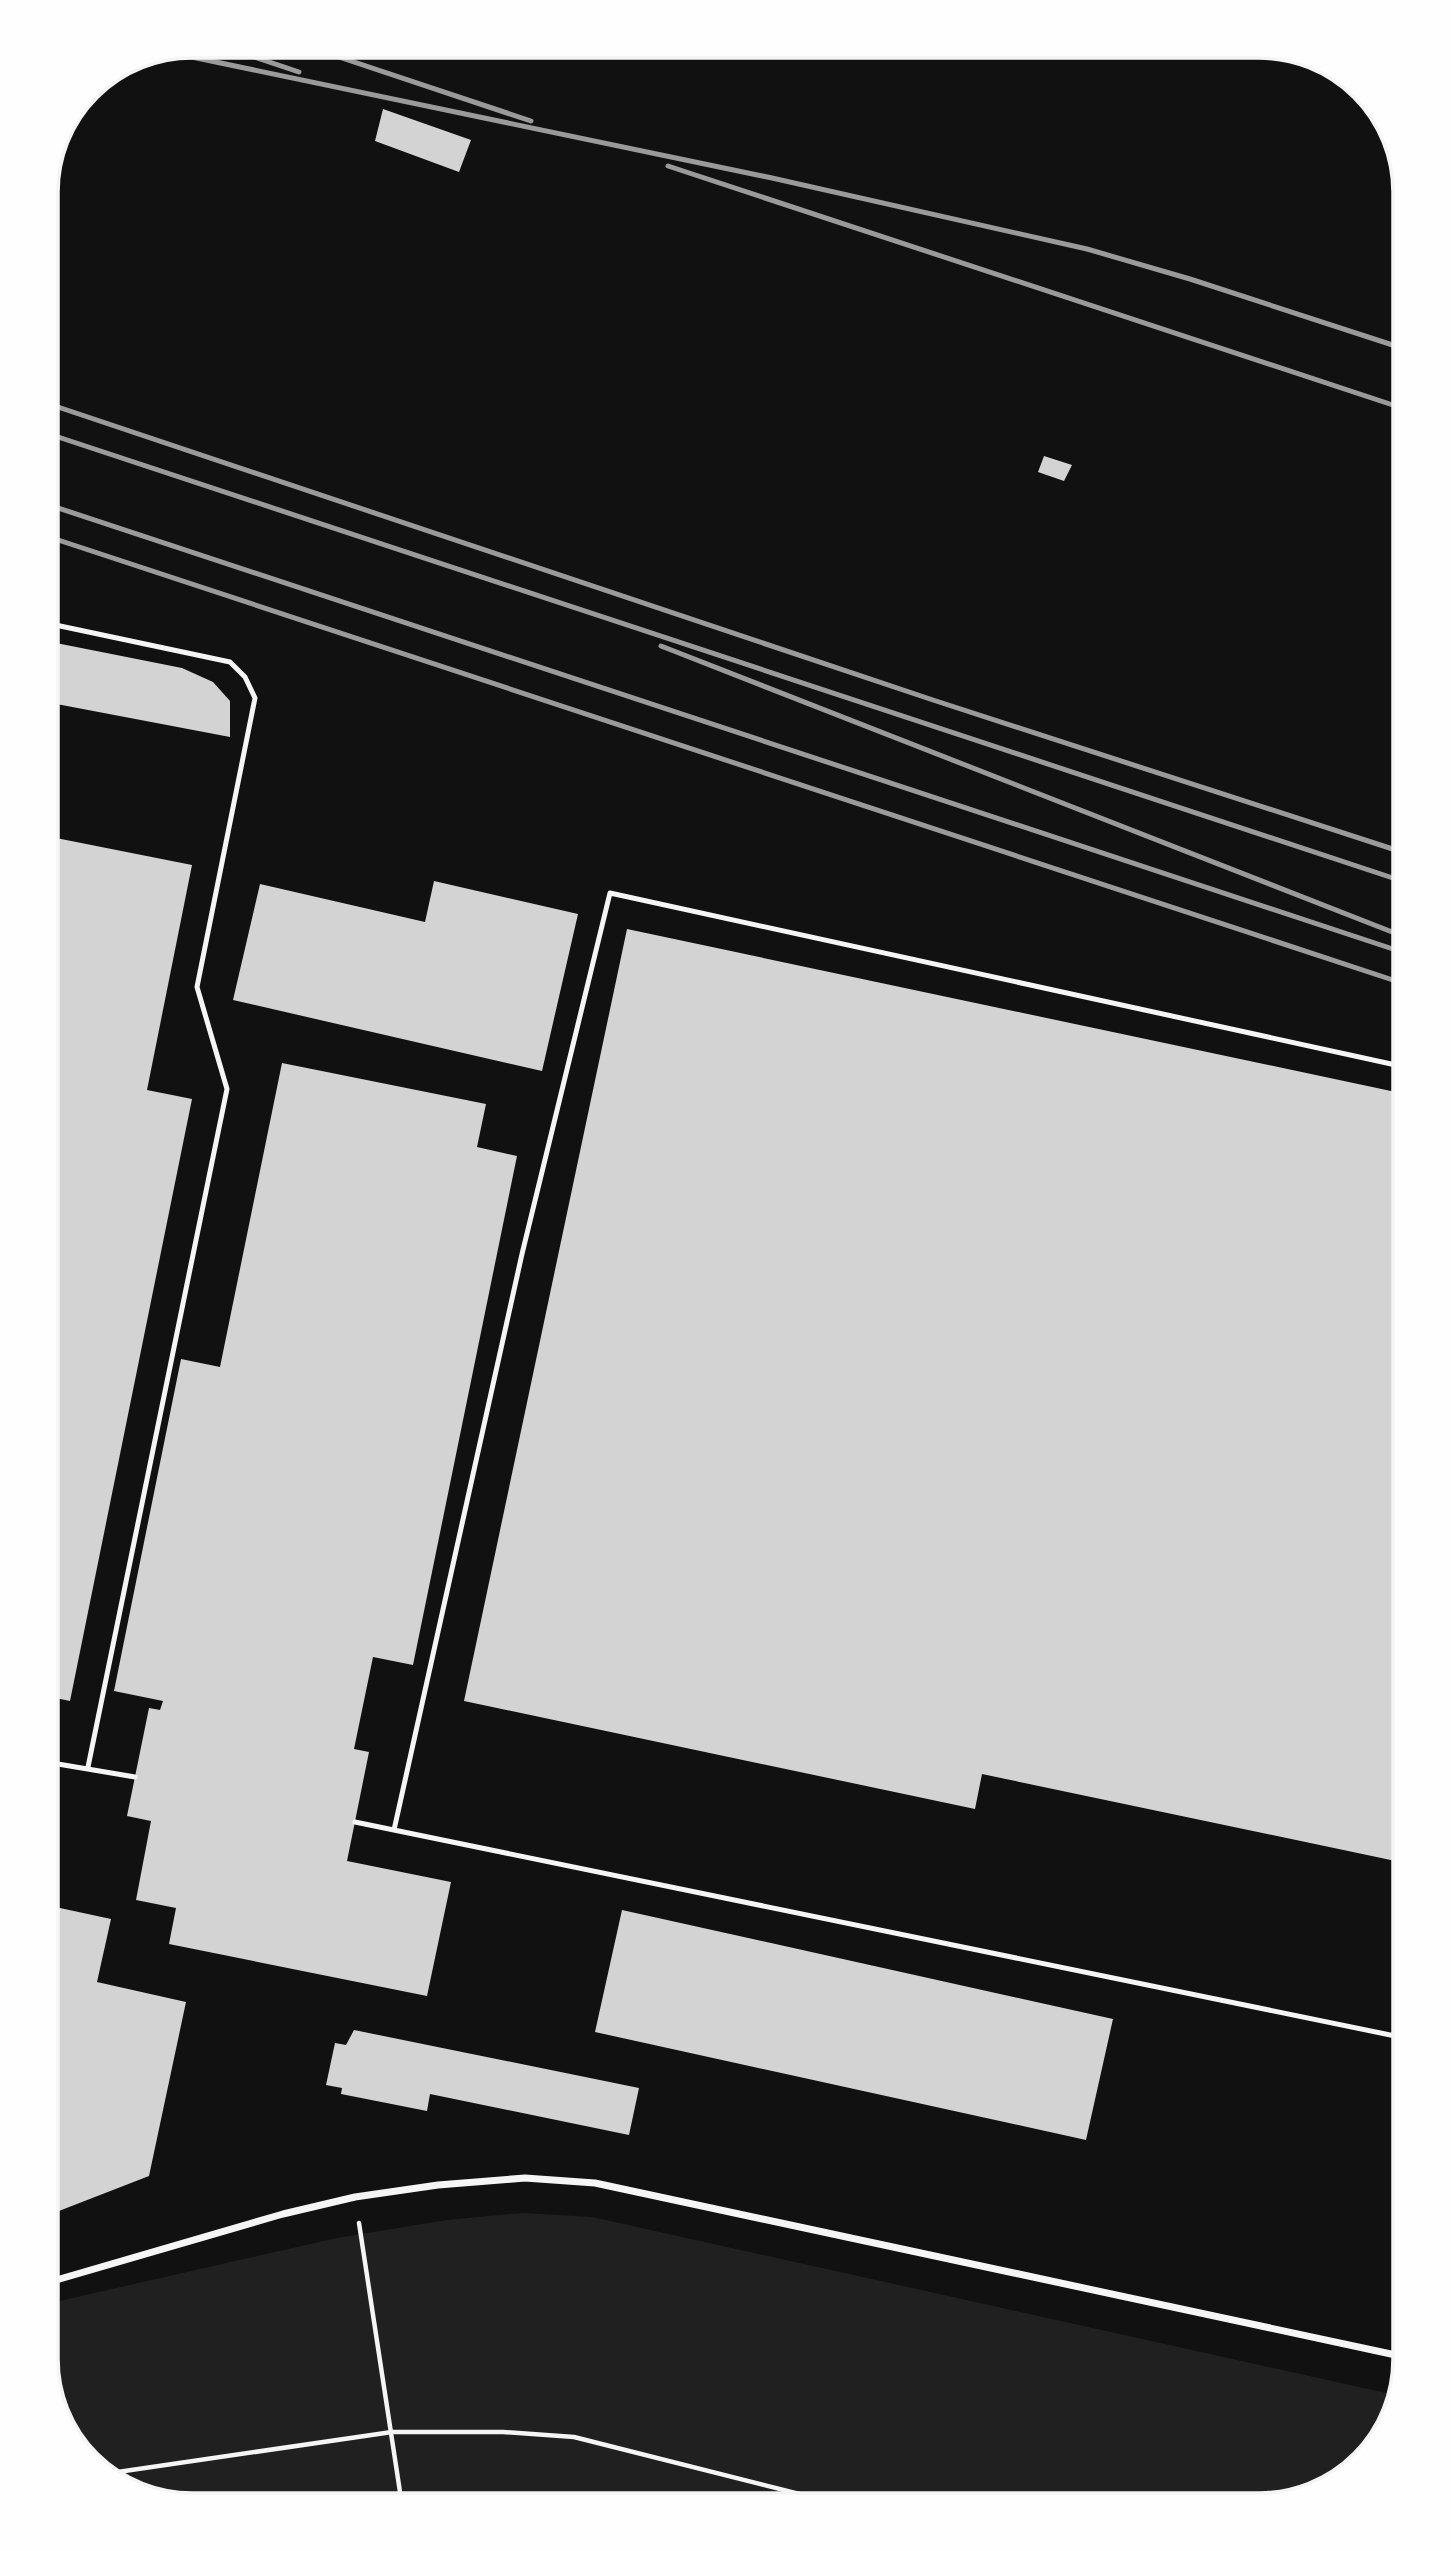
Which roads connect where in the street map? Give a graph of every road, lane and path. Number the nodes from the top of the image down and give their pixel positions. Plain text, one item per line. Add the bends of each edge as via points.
1 (58, 626) edge
2 (1393, 1064) edge
3 (58, 1764) edge
4 (89, 1768) junction
5 (135, 1777) dead end
6 (355, 1822) dead end
7 (394, 1830) junction
8 (1393, 2036) edge
9 (355, 2197) junction
10 (58, 2280) edge
11 (1393, 2354) edge
12 (392, 2432) junction
13 (119, 2472) edge
14 (400, 2493) edge
15 (796, 2493) edge

1 - 4 lane via 230,662 245,677 255,698 197,987 228,1089
2 - 7 lane via 610,893 522,1254
3 - 4 lane
4 - 5 lane
6 - 7 lane
7 - 8 lane
9 - 10 street
9 - 11 street via 525,2178 595,2183
9 - 12 path
12 - 13 path
12 - 14 path
12 - 15 path via 574,2437

